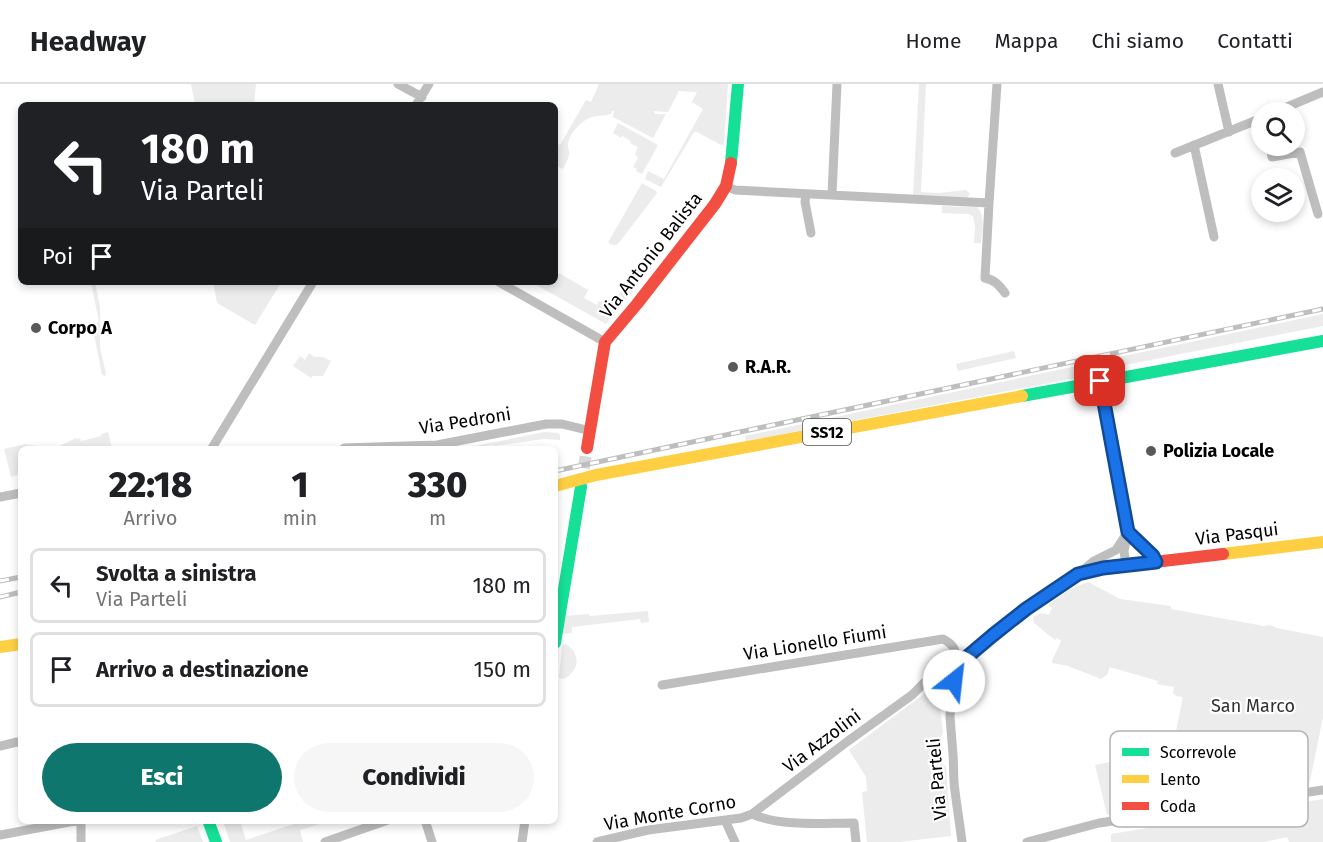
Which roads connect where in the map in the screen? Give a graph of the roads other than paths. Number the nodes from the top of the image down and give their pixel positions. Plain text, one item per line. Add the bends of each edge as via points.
1 (399, 84) edge
2 (429, 84) edge
3 (738, 84) edge
4 (837, 84) edge
5 (997, 84) edge
6 (1218, 84) edge
7 (1323, 92) edge
8 (419, 101) edge
9 (1299, 102) edge
10 (1251, 123) edge
11 (1228, 132) junction
12 (1194, 145) junction
13 (1175, 153) dead end
14 (1301, 156) edge
15 (726, 186) junction
16 (806, 194) junction
17 (832, 195) junction
18 (989, 203) junction
19 (1318, 214) dead end
20 (811, 233) dead end
21 (1214, 237) dead end
22 (311, 285) edge
23 (504, 285) edge
24 (1005, 293) dead end
25 (1323, 341) edge
26 (605, 342) junction
27 (1100, 381) junction
28 (591, 431) junction
29 (213, 446) edge
30 (406, 446) edge
31 (587, 448) tunnel mouth
32 (558, 485) edge
33 (581, 487) tunnel mouth
34 (18, 494) edge
35 (0, 497) edge
36 (1128, 532) junction
37 (1323, 542) edge
38 (1156, 562) junction
39 (1126, 566) junction
40 (1078, 574) junction
41 (558, 625) edge
42 (18, 645) edge
43 (0, 648) edge
44 (18, 650) edge
45 (962, 660) junction
46 (941, 669) junction
47 (931, 676) junction
48 (953, 683) junction
49 (662, 685) dead end
50 (937, 693) junction
51 (912, 695) junction
52 (950, 713) junction
53 (18, 742) edge
54 (0, 746) edge
55 (1323, 789) edge
56 (1308, 791) edge
57 (752, 814) junction
58 (725, 820) junction
59 (1110, 821) edge
60 (59, 824) edge
61 (80, 824) edge
62 (209, 824) edge
63 (377, 824) edge
64 (426, 824) edge
65 (524, 824) edge
66 (648, 830) junction
67 (0, 835) edge
68 (1047, 839) edge
69 (81, 842) edge
70 (216, 842) edge
71 (326, 842) edge
72 (432, 842) edge
73 (522, 842) edge
74 (597, 842) edge
75 (646, 842) edge
76 (735, 842) edge
77 (856, 842) edge
78 (962, 842) edge
79 (1027, 842) edge

1 - 8 street
2 - 8 street
3 - 15 street, Via Antonio Balista via 732,161
4 - 17 street
5 - 18 street
6 - 11 street
7 - 9 street
10 - 11 street
11 - 12 street
12 - 13 street
12 - 21 street
14 - 19 street
15 - 16 street via 735,190
15 - 26 street, Via Antonio Balista
16 - 17 street
16 - 20 street
17 - 18 street
18 - 24 street via 985,278 998,283
22 - 29 street
23 - 26 street
25 - 27 street, SS12
26 - 28 street, Via Antonio Balista
27 - 32 street, SS12
27 - 36 street
28 - 30 street, Via Pedroni via 546,424 437,445
28 - 31 street, Via Antonio Balista
33 - 41 street
34 - 35 street
36 - 38 street
36 - 39 street
36 - 40 street, Via Parteli via 1116,550
37 - 38 street, Via Pasqui
38 - 39 street, Via Parteli
39 - 40 street, Via Parteli
40 - 45 street, Via Parteli
42 - 43 street
43 - 44 street
45 - 46 street, Via Parteli
45 - 48 street, Via Parteli
45 - 49 street, Via Lionello Fiumi via 953,644 943,639
46 - 47 street, Via Parteli
46 - 48 street via 948,671
47 - 50 street, Via Parteli via 929,684
47 - 51 street, Via Azzolini
48 - 50 street, Via Parteli via 949,692
48 - 52 street, Via Parteli
50 - 51 street, Via Azzolini
50 - 52 street, Via Parteli
51 - 57 street, Via Azzolini
52 - 78 street, Via Parteli
53 - 54 street
55 - 56 street
57 - 58 street, Via Monte Corno
57 - 77 street, Via Monte Corno via 783,822 854,823
58 - 66 street, Via Monte Corno
58 - 76 street
59 - 68 street
60 - 67 street
61 - 69 street
62 - 70 street
63 - 71 street
64 - 72 street
65 - 73 street
66 - 74 street, Via Monte Corno
66 - 75 street
68 - 79 street

